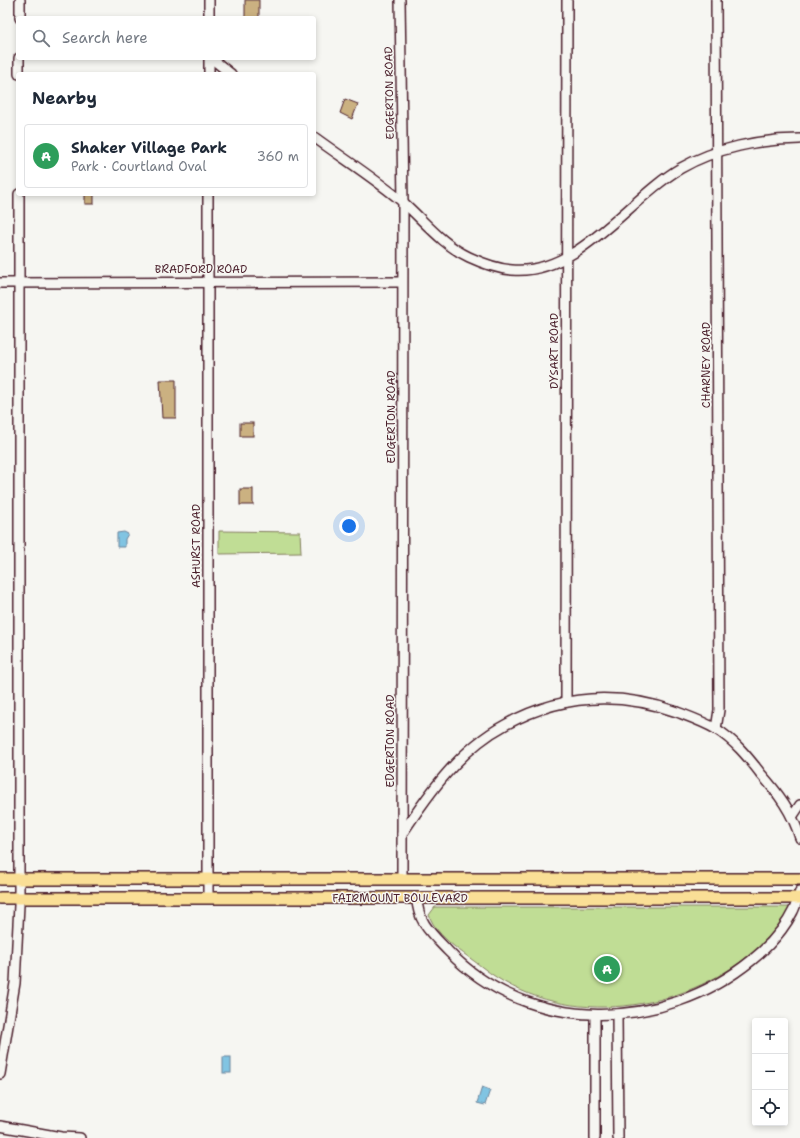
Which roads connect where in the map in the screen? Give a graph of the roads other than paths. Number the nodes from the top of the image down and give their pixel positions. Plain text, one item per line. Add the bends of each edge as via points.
1 (20, 0) edge
2 (209, 0) edge
3 (400, 0) edge
4 (567, 0) edge
5 (716, 0) edge
6 (20, 16) edge
7 (209, 16) edge
8 (20, 60) edge
9 (210, 60) edge
10 (213, 60) edge
11 (19, 72) edge
12 (209, 72) edge
13 (228, 72) edge
14 (316, 138) edge
15 (800, 139) edge
16 (718, 153) junction
17 (19, 196) edge
18 (208, 196) edge
19 (403, 203) junction
20 (566, 257) junction
21 (208, 281) junction
22 (402, 282) junction
23 (0, 283) edge
24 (19, 283) junction
25 (566, 702) junction
26 (716, 729) junction
27 (800, 805) edge
28 (792, 817) junction
29 (402, 834) junction
30 (800, 838) edge
31 (208, 878) junction
32 (0, 879) edge
33 (19, 879) junction
34 (402, 879) junction
35 (800, 879) edge
36 (800, 896) edge
37 (0, 898) edge
38 (19, 898) junction
39 (208, 898) junction
40 (418, 898) junction
41 (595, 1015) junction
42 (617, 1015) junction
43 (0, 1074) edge
44 (0, 1126) edge
45 (80, 1138) edge
46 (595, 1138) edge
47 (618, 1138) edge

1 - 6 street
2 - 7 street
3 - 19 street, EDGERTON ROAD
4 - 20 street, DYSART ROAD
5 - 16 street, CHARNEY ROAD
8 - 11 street
9 - 12 street
10 - 13 street
14 - 19 street
15 - 16 street via 756,141
16 - 20 street via 682,167
16 - 26 street, CHARNEY ROAD via 719,710
17 - 24 street
18 - 21 street, ASHURST ROAD
19 - 20 street via 452,247 483,262 512,270 526,270 552,264
19 - 22 street, EDGERTON ROAD
20 - 25 street, DYSART ROAD
21 - 22 street, BRADFORD ROAD
21 - 24 street, BRADFORD ROAD
21 - 31 street, ASHURST ROAD
22 - 29 street, EDGERTON ROAD
23 - 24 street, BRADFORD ROAD
24 - 33 street
25 - 26 street via 606,698 640,701 687,716
25 - 29 street via 514,720 477,744 431,792
26 - 28 street via 747,757 773,788
27 - 28 street
28 - 30 street
29 - 34 street, EDGERTON ROAD
31 - 33 main road, FAIRMOUNT BOULEVARD
31 - 34 main road, FAIRMOUNT BOULEVARD
31 - 39 street, ASHURST ROAD
32 - 33 main road, FAIRMOUNT BOULEVARD
33 - 38 street
34 - 35 main road, FAIRMOUNT BOULEVARD
36 - 40 main road, FAIRMOUNT BOULEVARD
36 - 42 street via 773,939 756,957 726,980 696,996 671,1005
37 - 38 main road, FAIRMOUNT BOULEVARD
38 - 39 main road, FAIRMOUNT BOULEVARD
38 - 43 street via 15,983
39 - 40 main road, FAIRMOUNT BOULEVARD
40 - 41 street via 421,918 431,933 458,961 487,982 532,1003
41 - 42 street
41 - 46 street
42 - 47 street
44 - 45 street

